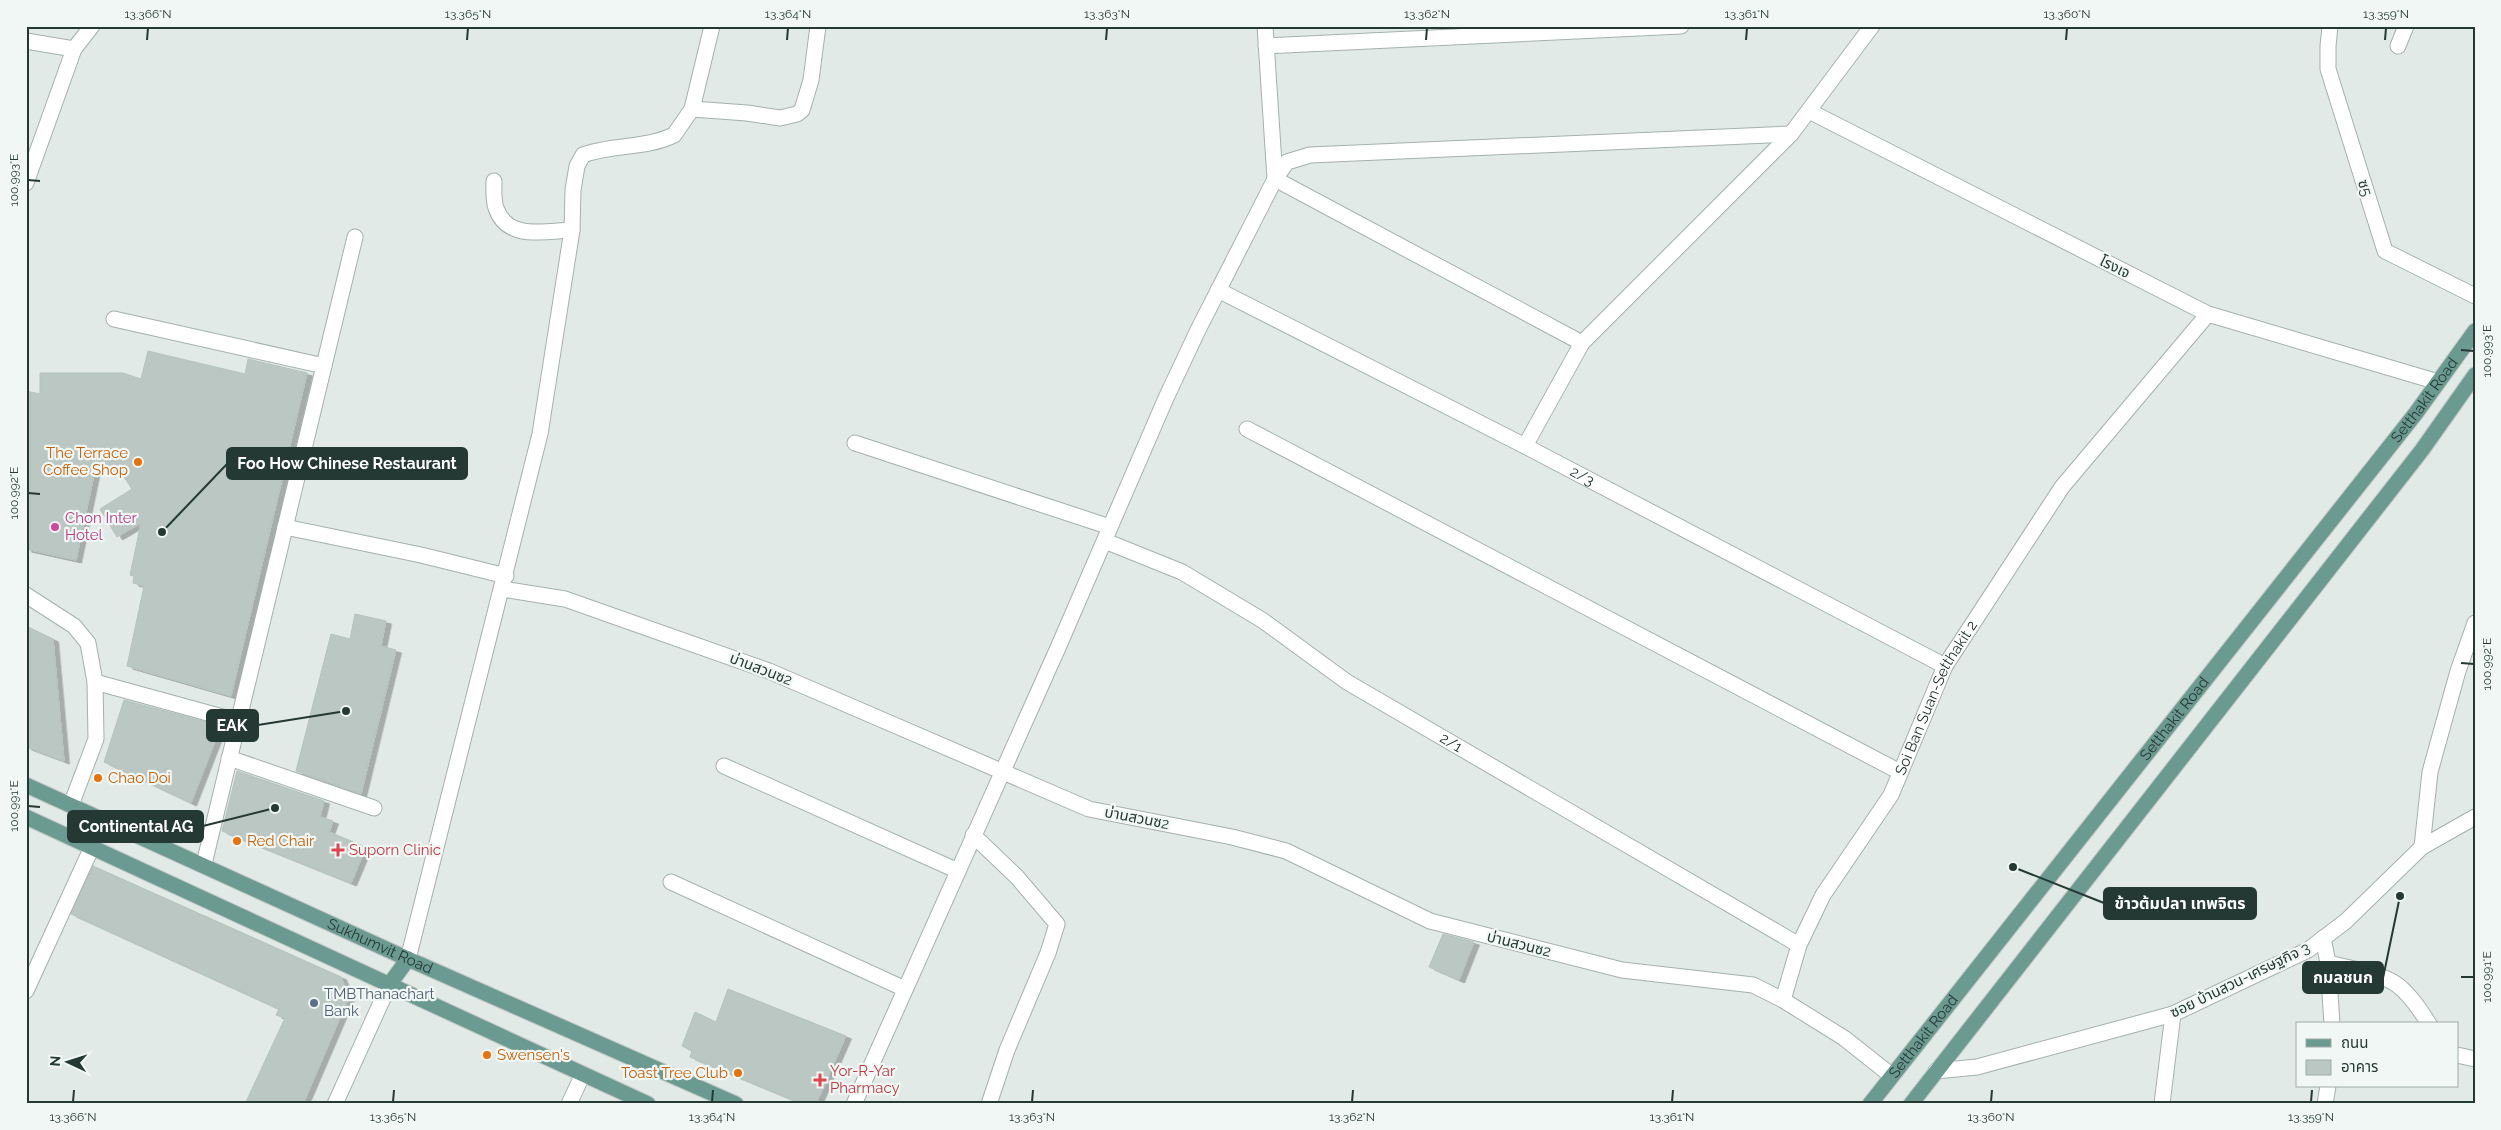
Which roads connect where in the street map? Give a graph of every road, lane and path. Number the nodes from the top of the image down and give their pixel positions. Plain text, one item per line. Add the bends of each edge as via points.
1 (92, 26) edge
2 (712, 26) edge
3 (818, 26) edge
4 (1265, 26) edge
5 (1680, 26) edge
6 (1872, 26) edge
7 (2330, 26) edge
8 (2406, 26) edge
9 (26, 41) edge
10 (1266, 46) junction
11 (2398, 46) dead end
12 (74, 49) junction
13 (692, 109) junction
14 (1808, 111) junction
15 (1791, 134) junction
16 (1275, 179) junction
17 (494, 181) dead end
18 (26, 183) edge
19 (572, 230) junction
20 (355, 237) dead end
21 (1218, 290) junction
22 (2475, 296) edge
23 (2208, 314) junction
24 (114, 319) dead end
25 (2475, 331) edge
26 (1582, 343) junction
27 (324, 366) junction
28 (2475, 375) edge
29 (2438, 382) junction
30 (1248, 429) dead end
31 (856, 443) dead end
32 (1525, 446) junction
33 (285, 527) junction
34 (1108, 534) junction
35 (504, 582) junction
36 (26, 595) edge
37 (2475, 623) edge
38 (1944, 666) junction
39 (95, 682) junction
40 (237, 722) junction
41 (229, 758) junction
42 (724, 766) dead end
43 (1900, 772) junction
44 (1002, 773) junction
45 (26, 784) edge
46 (71, 805) junction
47 (374, 808) dead end
48 (2475, 816) edge
49 (26, 817) edge
50 (973, 835) junction
51 (92, 847) junction
52 (2422, 847) junction
53 (204, 864) junction
54 (958, 871) junction
55 (671, 882) dead end
56 (2323, 938) junction
57 (1799, 945) junction
58 (408, 959) junction
59 (2328, 962) junction
60 (389, 985) junction
61 (905, 988) junction
62 (26, 991) edge
63 (1784, 1000) junction
64 (2174, 1014) junction
65 (2332, 1022) edge
66 (2429, 1022) edge
67 (2458, 1055) edge
68 (2475, 1059) edge
69 (1936, 1071) junction
70 (583, 1074) junction
71 (1892, 1076) junction
72 (2328, 1088) edge
73 (335, 1104) edge
74 (569, 1104) edge
75 (648, 1104) edge
76 (736, 1104) edge
77 (854, 1104) edge
78 (989, 1104) edge
79 (1870, 1104) edge
80 (1911, 1104) edge
81 (2162, 1104) edge
82 (2325, 1104) edge

1 - 12 street
2 - 13 street
3 - 13 street via 812,80 802,110 797,114 780,118 748,112
4 - 10 street
5 - 10 street
6 - 14 street
7 - 22 street, ซ5 via 2328,69 2385,251
8 - 11 street
9 - 12 street
10 - 16 street
12 - 18 street
13 - 19 street via 674,135 665,140 583,155 577,166 573,190
14 - 15 street
14 - 23 street, โรงเจ
15 - 16 street via 1310,155 1287,162
15 - 26 street
16 - 21 street
16 - 26 street
17 - 19 street via 495,207 507,225 518,232
19 - 35 street via 540,434
20 - 27 street
21 - 32 street, 2/3
21 - 34 street via 1170,390
23 - 29 street, โรงเจ
23 - 38 street, Soi Ban Suan-Setthakit 2 via 2062,488
24 - 27 street
25 - 29 main road, Setthakit Road
26 - 32 street
27 - 33 street
28 - 69 main road, Setthakit Road via 2422,450
29 - 71 main road, Setthakit Road
30 - 43 street
31 - 34 street, 2/1
32 - 38 street, 2/3
33 - 35 street, บ่านสวนซ2 via 421,555
33 - 40 street
34 - 44 street
34 - 57 street, 2/1 via 1182,572 1262,620 1348,682
35 - 44 street, บ่านสวนซ2 via 565,599 768,671
35 - 58 street
36 - 39 street via 74,626 88,643
37 - 52 street via 2430,772
38 - 43 street, Soi Ban Suan-Setthakit 2
39 - 40 street
39 - 46 street via 96,739
40 - 41 street
41 - 47 street
41 - 53 street
42 - 54 street
43 - 57 street, Soi Ban Suan-Setthakit 2 via 1891,794 1823,895
44 - 50 street
44 - 63 street, บ่านสวนซ2 via 1089,809 1232,837 1286,852 1430,921 1622,970 1753,985
45 - 46 main road, Sukhumvit Road
46 - 53 main road, Sukhumvit Road
48 - 52 street, ซอย บ้านสวน-เศรษฐกิจ 3
49 - 51 main road, Sukhumvit Road
50 - 54 street
50 - 78 street via 1017,877 1056,924 1048,954 1007,1050
51 - 60 main road, Sukhumvit Road
51 - 62 street
52 - 56 street, ซอย บ้านสวน-เศรษฐกิจ 3 via 2346,921
53 - 58 main road, Sukhumvit Road
54 - 61 street
55 - 61 street
56 - 59 street
56 - 64 street, ซอย บ้านสวน-เศรษฐกิจ 3 via 2308,950
57 - 63 street, Soi Ban Suan-Setthakit 2
58 - 60 main road
58 - 76 main road, Sukhumvit Road
59 - 65 street
59 - 66 street via 2396,984
60 - 70 main road, Sukhumvit Road
60 - 73 street
61 - 77 street
63 - 71 street via 1844,1038
64 - 69 street, ซอย บ้านสวน-เศรษฐกิจ 3 via 1977,1067
64 - 81 street
67 - 68 street
69 - 80 main road, Setthakit Road
70 - 74 street
70 - 75 main road, Sukhumvit Road
71 - 79 main road, Setthakit Road
72 - 82 street

